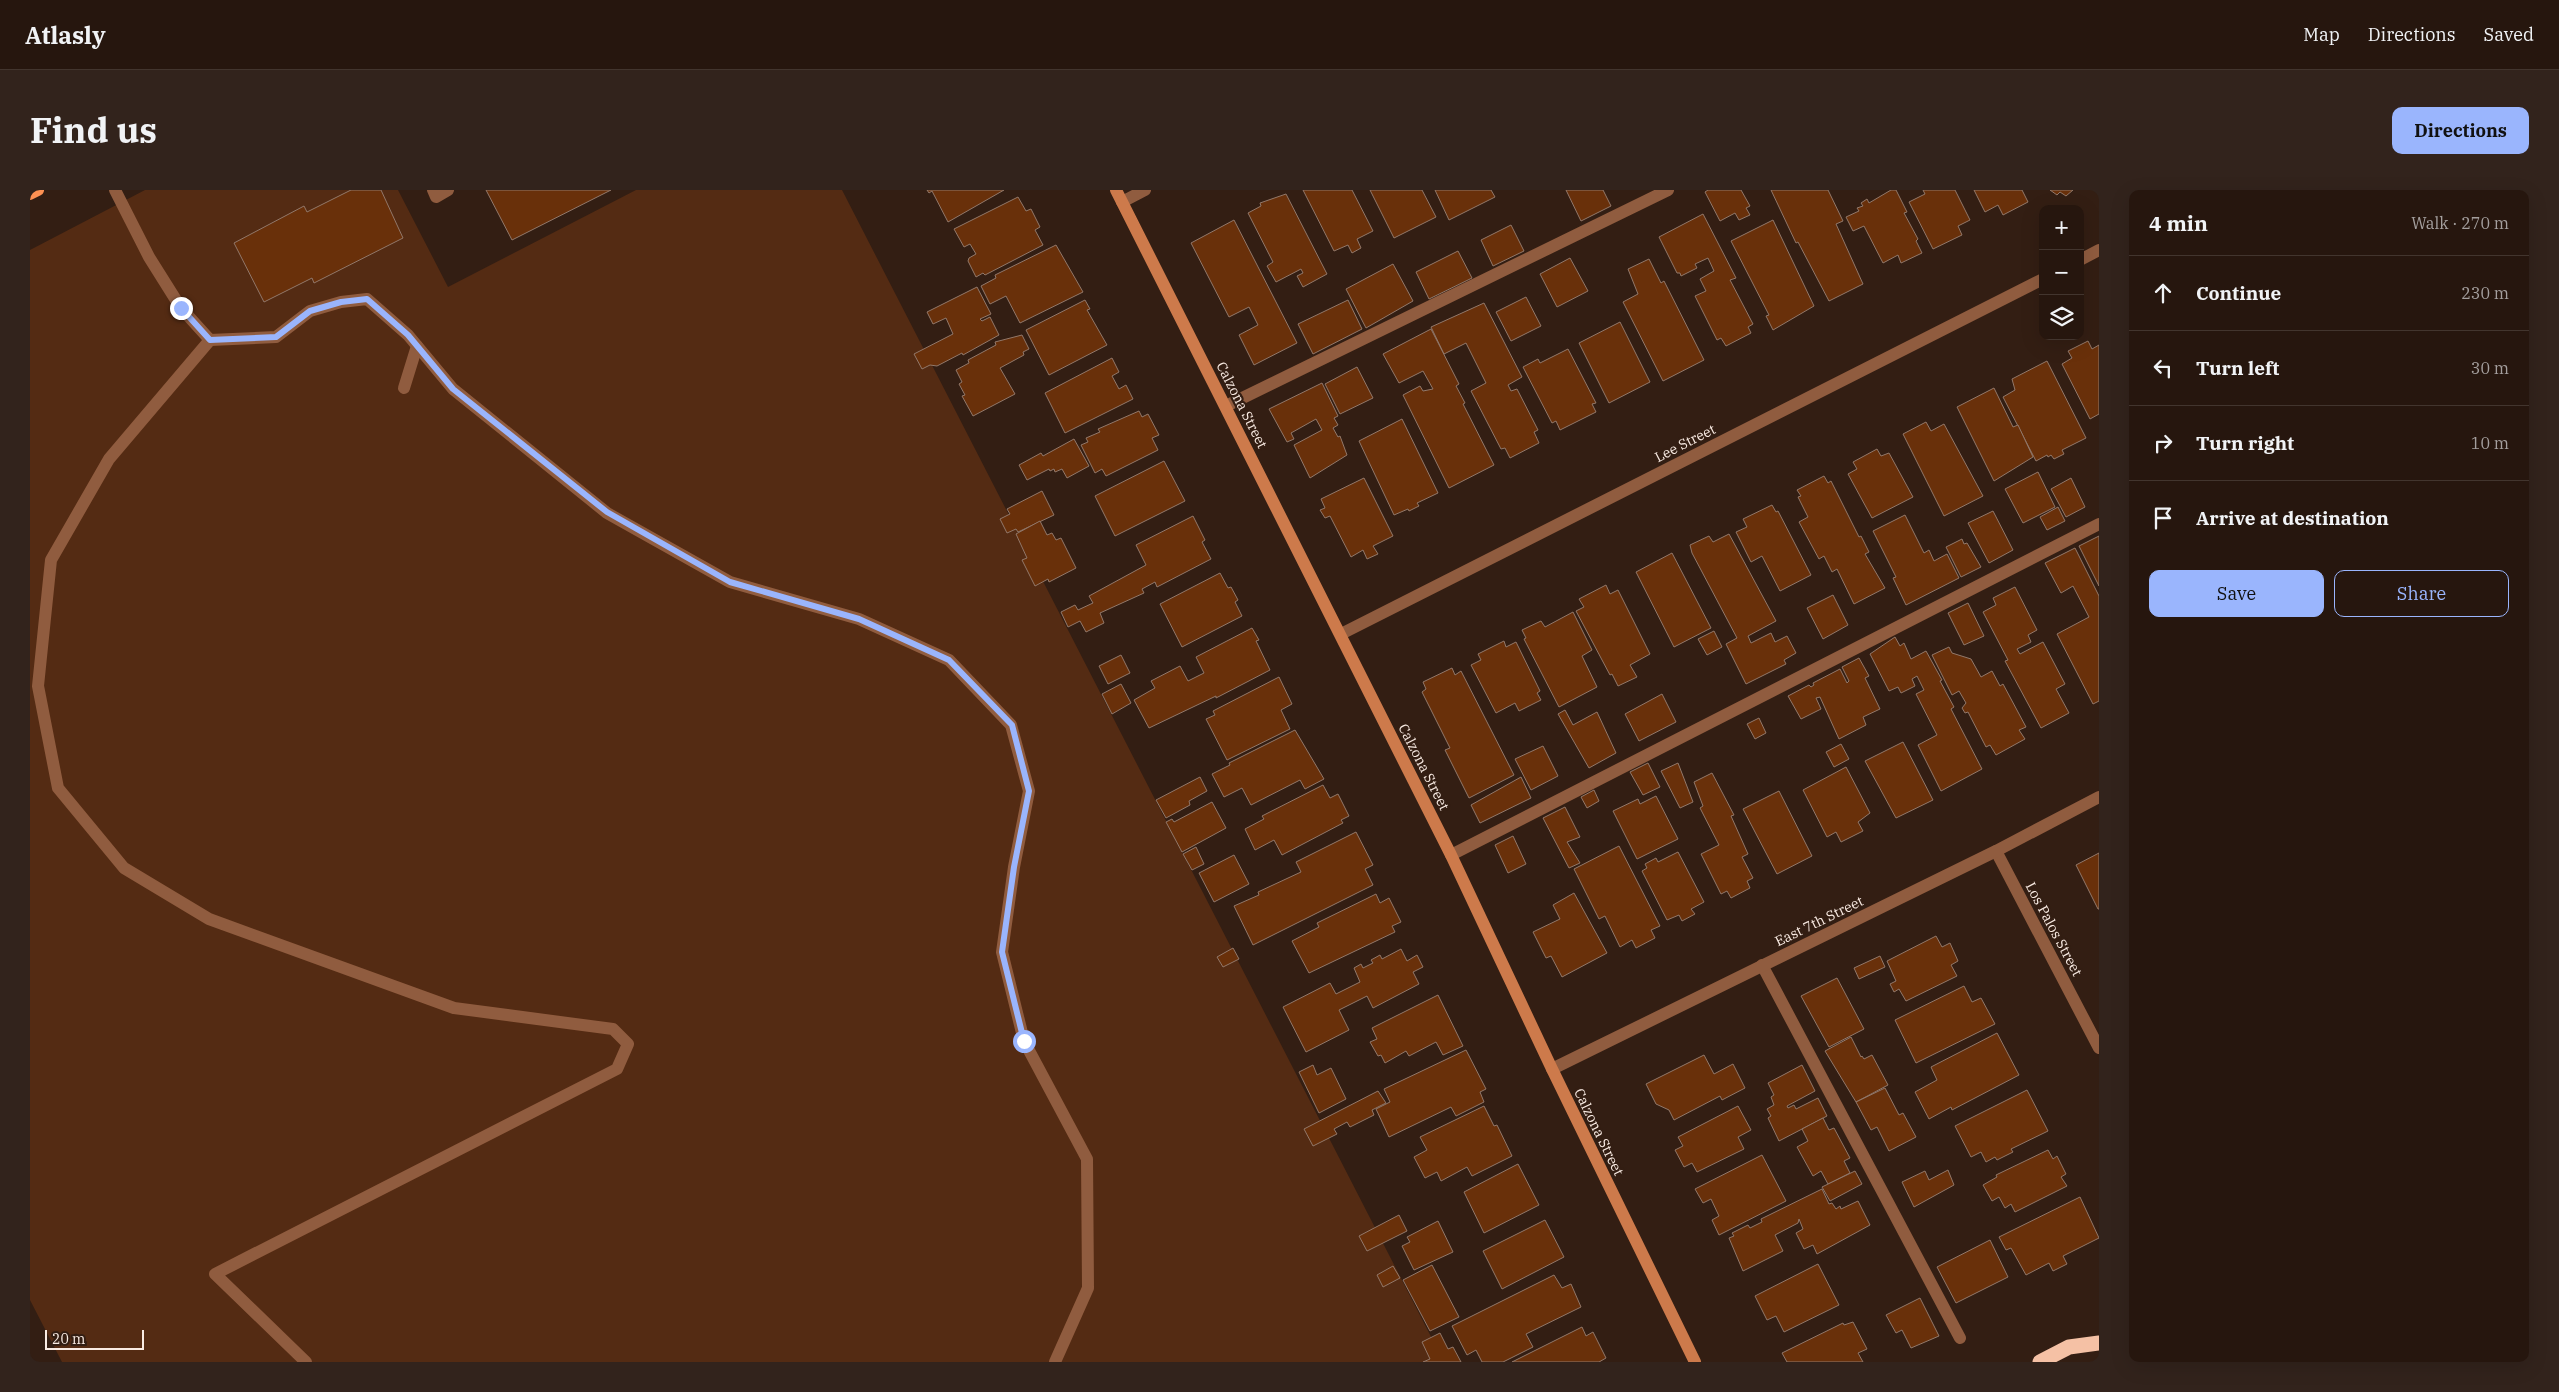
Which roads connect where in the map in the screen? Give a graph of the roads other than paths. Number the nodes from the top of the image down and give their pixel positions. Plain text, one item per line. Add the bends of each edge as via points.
1 (38, 190) edge
2 (115, 190) edge
3 (433, 190) edge
4 (448, 190) edge
5 (1116, 190) edge
6 (1145, 190) edge
7 (1668, 190) edge
8 (30, 194) edge
9 (1122, 202) junction
10 (2099, 250) edge
11 (2084, 258) edge
12 (2039, 281) edge
13 (210, 340) junction
14 (417, 346) junction
15 (404, 388) dead end
16 (1226, 406) junction
17 (2099, 524) edge
18 (1341, 634) junction
19 (2099, 797) edge
20 (1996, 851) junction
21 (1451, 855) junction
22 (1762, 965) junction
23 (2099, 1048) edge
24 (1552, 1069) junction
25 (1960, 1338) dead end
26 (2099, 1343) edge
27 (306, 1362) edge
28 (1055, 1362) edge
29 (1696, 1362) edge
30 (2040, 1362) edge

1 - 8 main road
2 - 13 street via 148,257 181,308
3 - 4 street via 436,196
5 - 9 street, Calzona Street
6 - 9 street
7 - 16 street
9 - 16 street, Calzona Street
10 - 11 street
12 - 18 street, Lee Street
13 - 14 street via 276,337 310,311 367,299
13 - 27 street via 109,459 51,560 38,686 58,788 124,868 209,919 454,1008 613,1029 628,1044 617,1069 215,1274
14 - 15 street
14 - 28 street via 453,389 607,512 730,582 859,619 949,660 1012,725 1029,791 1002,952 1024,1041 1086,1159 1088,1288
16 - 18 street, Calzona Street
17 - 21 street
18 - 21 street, Calzona Street
19 - 20 street, East 7th Street
20 - 22 street, East 7th Street
20 - 23 street, Los Palos Street
21 - 24 street, Calzona Street
22 - 24 street, East 7th Street
22 - 25 street
24 - 29 street, Calzona Street
26 - 30 highway via 2069,1347

